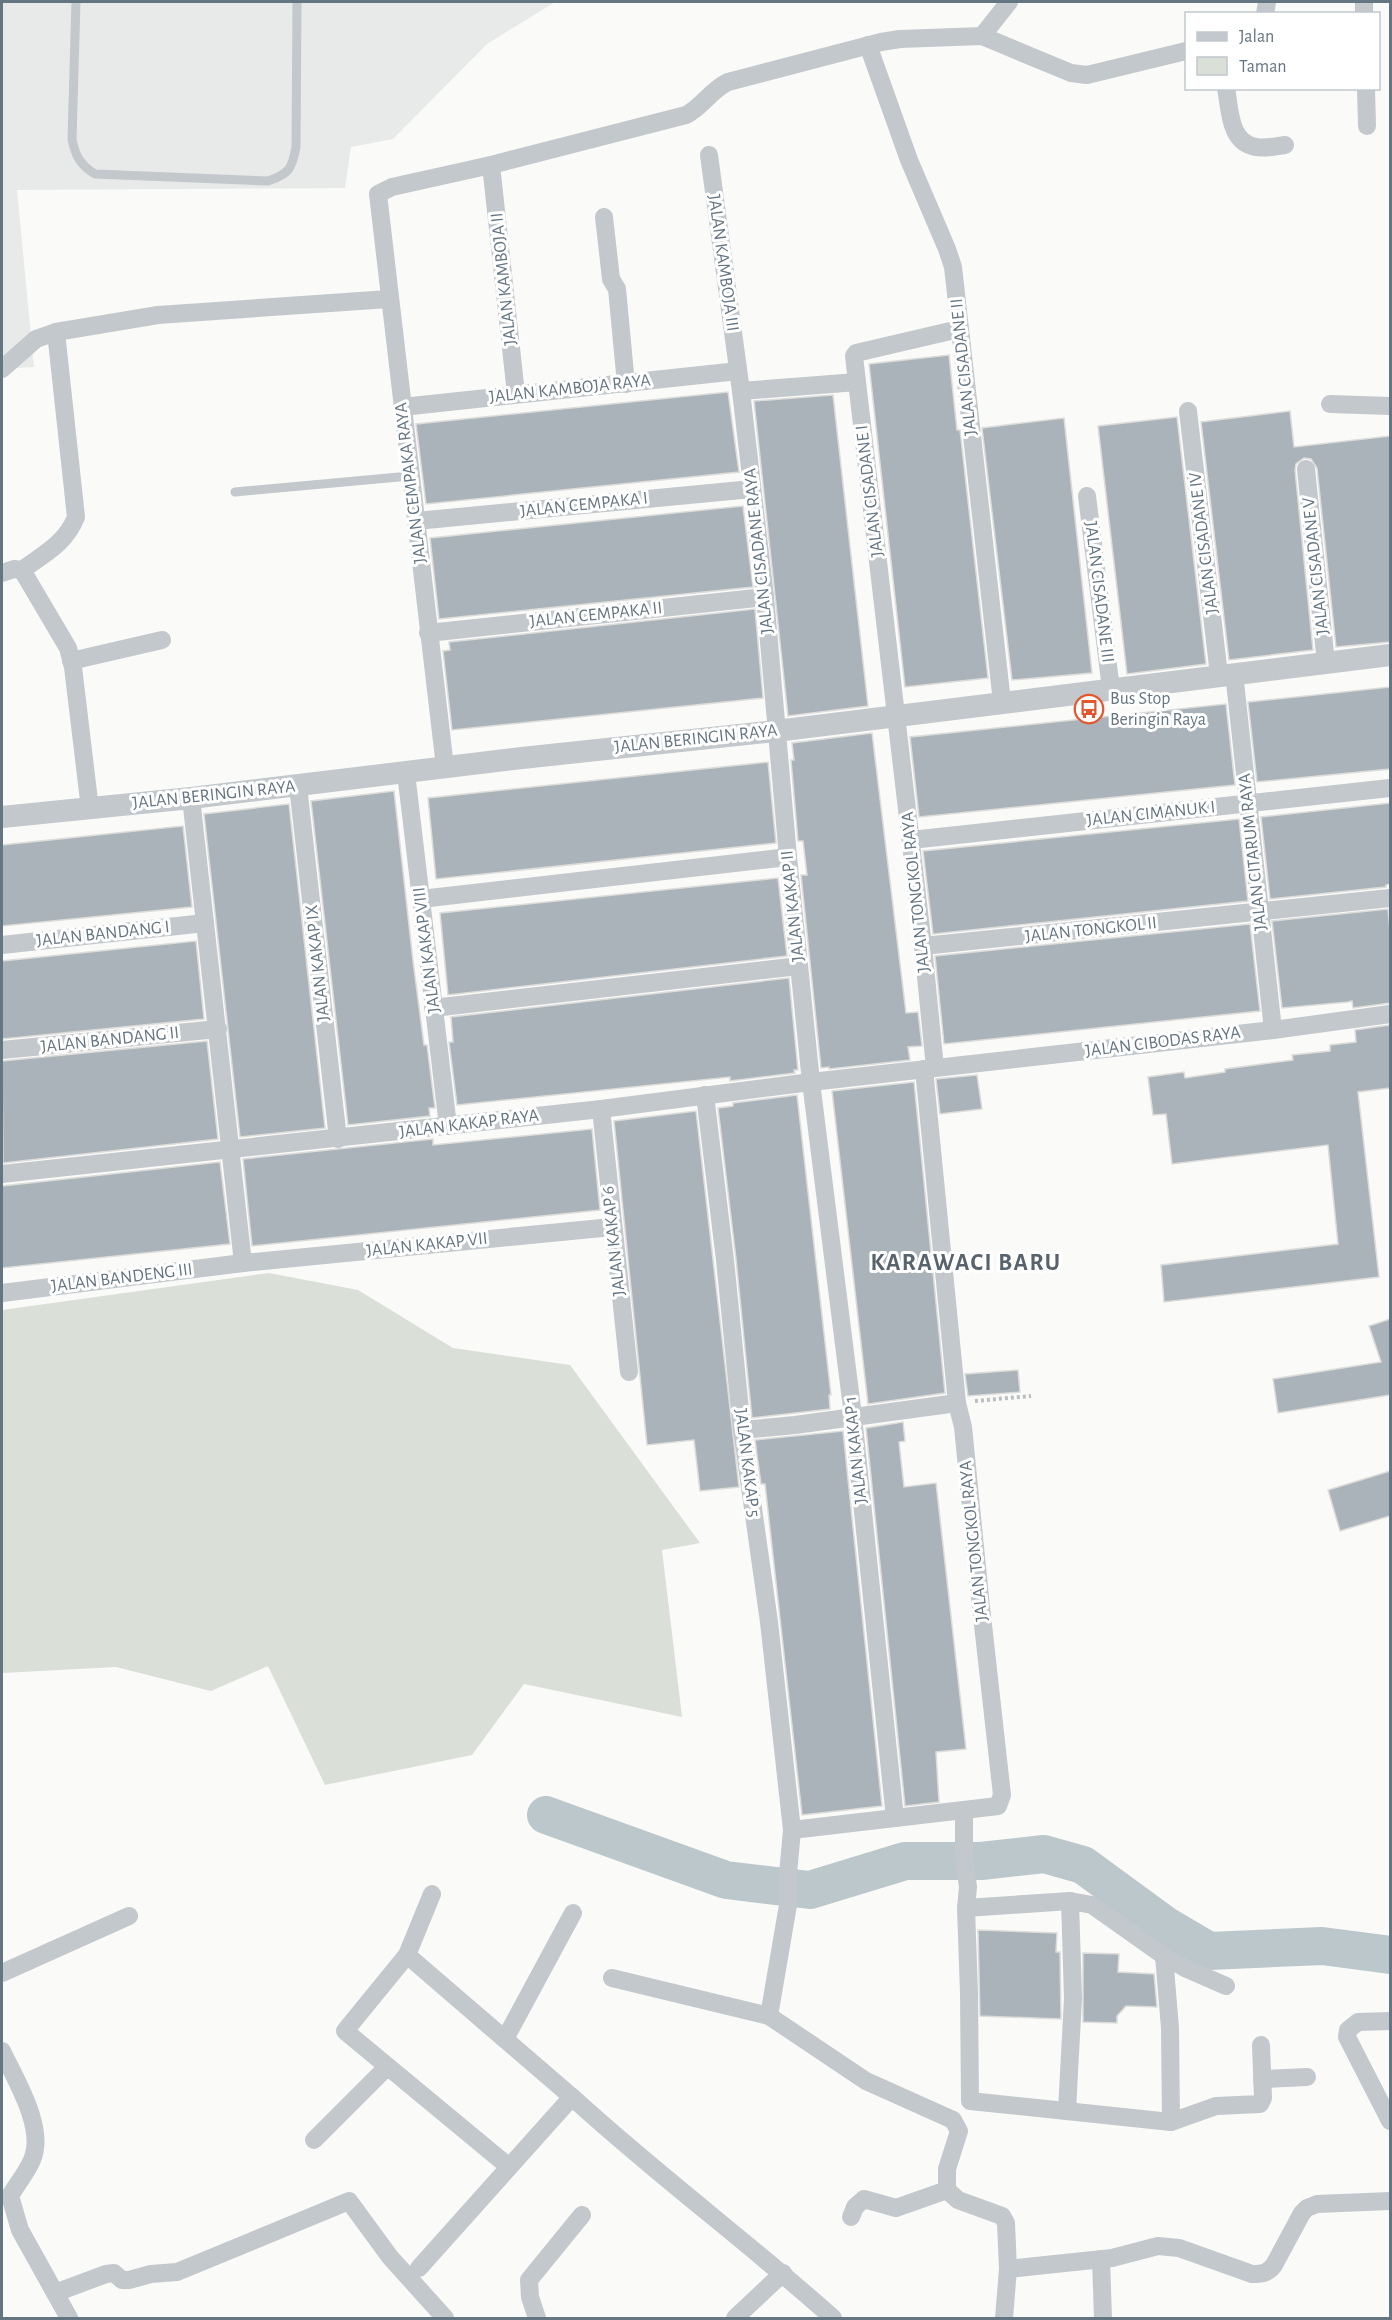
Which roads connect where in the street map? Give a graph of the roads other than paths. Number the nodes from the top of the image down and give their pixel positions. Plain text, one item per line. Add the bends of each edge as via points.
1 (76, 2) edge
2 (297, 2) edge
3 (1009, 2) edge
4 (982, 36) junction
5 (868, 45) junction
6 (1185, 51) edge
7 (1226, 90) edge
8 (1366, 90) edge
9 (1367, 126) dead end
10 (1285, 145) dead end
11 (709, 155) dead end
12 (491, 165) junction
13 (604, 217) dead end
14 (389, 299) junction
15 (959, 329) junction
16 (56, 332) junction
17 (2, 369) edge
18 (738, 371) junction
19 (857, 382) junction
20 (626, 384) junction
21 (741, 391) junction
22 (516, 394) junction
23 (1330, 404) dead end
24 (1390, 406) edge
25 (402, 407) junction
26 (1188, 411) dead end
27 (1306, 469) dead end
28 (410, 476) junction
29 (752, 489) junction
30 (235, 492) dead end
31 (1087, 496) dead end
32 (416, 521) junction
33 (22, 570) junction
34 (2, 573) edge
35 (765, 597) junction
36 (428, 633) junction
37 (162, 640) dead end
38 (1390, 655) edge
39 (71, 661) junction
40 (1326, 663) junction
41 (1227, 674) junction
42 (1111, 689) junction
43 (1002, 702) junction
44 (896, 716) junction
45 (776, 731) junction
46 (445, 767) junction
47 (406, 773) junction
48 (298, 786) junction
49 (1390, 788) edge
50 (191, 798) junction
51 (1247, 804) junction
52 (90, 808) junction
53 (2, 817) edge
54 (911, 840) junction
55 (788, 857) junction
56 (421, 898) junction
57 (1390, 898) edge
58 (1259, 913) junction
59 (205, 923) junction
60 (2, 945) edge
61 (923, 946) junction
62 (799, 966) junction
63 (433, 1008) junction
64 (1390, 1014) edge
65 (218, 1029) junction
66 (1273, 1030) junction
67 (2, 1050) edge
68 (930, 1069) junction
69 (812, 1082) junction
70 (705, 1095) junction
71 (601, 1109) junction
72 (448, 1126) junction
73 (338, 1139) junction
74 (230, 1151) junction
75 (2, 1174) edge
76 (612, 1227) junction
77 (243, 1263) junction
78 (2, 1293) edge
79 (628, 1372) dead end
80 (957, 1402) junction
81 (853, 1416) junction
82 (742, 1430) junction
83 (964, 1810) junction
84 (895, 1818) junction
85 (792, 1830) junction
86 (432, 1894) dead end
87 (1070, 1901) junction
88 (966, 1908) junction
89 (573, 1913) dead end
90 (129, 1916) dead end
91 (407, 1955) junction
92 (1164, 1956) junction
93 (2, 1973) edge
94 (612, 1978) dead end
95 (1226, 1986) dead end
96 (769, 2016) junction
97 (1390, 2021) edge
98 (505, 2039) junction
99 (1261, 2045) dead end
100 (2, 2051) edge
101 (387, 2067) junction
102 (1307, 2076) dead end
103 (1262, 2079) junction
104 (572, 2097) junction
105 (1067, 2111) junction
106 (1390, 2121) edge
107 (1171, 2122) junction
108 (314, 2139) dead end
109 (508, 2166) junction
110 (947, 2190) junction
111 (6, 2199) edge
112 (1390, 2201) edge
113 (582, 2216) dead end
114 (851, 2217) dead end
115 (1101, 2259) junction
116 (419, 2268) dead end
117 (1008, 2269) junction
118 (783, 2273) junction
119 (55, 2293) junction
120 (69, 2319) edge
121 (445, 2319) edge
122 (537, 2319) edge
123 (735, 2319) edge
124 (833, 2319) edge
125 (1004, 2319) edge
126 (1103, 2319) edge

1 - 2 lane via 72,138 85,168 95,174 268,181 284,176 293,164 296,147
3 - 4 street
4 - 5 street via 900,39
4 - 6 street via 1077,74 1103,72
5 - 12 street via 728,82 686,115
5 - 15 street, JALAN CISADANE II via 909,160 947,249 956,282
7 - 10 street via 1233,129 1243,143 1257,148
8 - 9 street
11 - 18 street, JALAN KAMBOJA III
12 - 14 street, JALAN CEMPAKA RAYA via 392,187 378,194
12 - 22 street, JALAN KAMBOJA II
13 - 20 street via 611,279 617,289
14 - 16 street via 158,315
14 - 25 street, JALAN CEMPAKA RAYA
15 - 19 street, JALAN CISADANE I via 856,353
15 - 43 street, JALAN CISADANE II
16 - 17 street via 36,339
16 - 33 street via 76,517 65,538
18 - 20 street, JALAN KAMBOJA RAYA
18 - 21 street, JALAN CISADANE RAYA
19 - 21 street
19 - 44 street, JALAN CISADANE I
20 - 22 street, JALAN KAMBOJA RAYA
21 - 29 street, JALAN CISADANE RAYA
22 - 25 street, JALAN KAMBOJA RAYA
23 - 24 street
25 - 28 street, JALAN CEMPAKA RAYA
26 - 41 street, JALAN CISADANE IV
27 - 40 street, JALAN CISADANE V
28 - 30 lane
28 - 32 street, JALAN CEMPAKA RAYA
29 - 32 street, JALAN CEMPAKA I
29 - 35 street, JALAN CISADANE RAYA
31 - 42 street, JALAN CISADANE III
32 - 36 street, JALAN CEMPAKA RAYA
33 - 34 street
33 - 39 street via 68,648
35 - 36 street, JALAN CEMPAKA II
35 - 45 street, JALAN CISADANE RAYA
36 - 46 street, JALAN CEMPAKA RAYA
37 - 39 street
38 - 40 street, JALAN BERINGIN RAYA
39 - 52 street
40 - 41 street, JALAN BERINGIN RAYA
41 - 42 street, JALAN BERINGIN RAYA
41 - 51 street, JALAN CITARUM RAYA
42 - 43 street, JALAN BERINGIN RAYA
43 - 44 street, JALAN BERINGIN RAYA
44 - 45 street, JALAN BERINGIN RAYA
44 - 54 street, JALAN TONGKOL RAYA
45 - 46 street, JALAN BERINGIN RAYA
45 - 55 street, JALAN KAKAP II
46 - 47 street, JALAN BERINGIN RAYA
47 - 48 street, JALAN BERINGIN RAYA
47 - 56 street, JALAN KAKAP VIII
48 - 50 street, JALAN BERINGIN RAYA
48 - 73 street, JALAN KAKAP IX
49 - 51 street, JALAN CIMANUK I
50 - 52 street, JALAN BERINGIN RAYA
50 - 59 street
51 - 54 street, JALAN CIMANUK I
51 - 58 street, JALAN CITARUM RAYA
52 - 53 street, JALAN BERINGIN RAYA
54 - 61 street, JALAN TONGKOL RAYA
55 - 56 street
55 - 62 street, JALAN KAKAP II
56 - 63 street, JALAN KAKAP VIII
57 - 58 street, JALAN TONGKOL II
58 - 61 street, JALAN TONGKOL II
58 - 66 street, JALAN CITARUM RAYA
59 - 60 street, JALAN BANDANG I
59 - 65 street
61 - 68 street, JALAN TONGKOL RAYA
62 - 63 street
62 - 69 street, JALAN KAKAP II
63 - 72 street, JALAN KAKAP VIII
64 - 66 street, JALAN CIBODAS RAYA
65 - 67 street, JALAN BANDANG II
65 - 74 street
66 - 68 street, JALAN CIBODAS RAYA
68 - 69 street, JALAN KAKAP RAYA
68 - 80 street, JALAN TONGKOL RAYA
69 - 70 street, JALAN KAKAP RAYA
69 - 81 street, JALAN KAKAP 1
70 - 71 street, JALAN KAKAP RAYA
70 - 82 street, JALAN KAKAP 5
71 - 72 street, JALAN KAKAP RAYA
71 - 76 street, JALAN KAKAP 6
72 - 73 street, JALAN KAKAP RAYA
73 - 74 street, JALAN KAKAP RAYA
74 - 75 street, JALAN KAKAP RAYA
74 - 77 street
76 - 77 street, JALAN KAKAP VII
76 - 79 street, JALAN KAKAP 6
77 - 78 street, JALAN BANDENG III
80 - 81 street
80 - 83 street, JALAN TONGKOL RAYA via 963,1427 1002,1795 998,1806
81 - 82 street
81 - 84 street, JALAN KAKAP 1
82 - 85 street, JALAN KAKAP 5
83 - 84 street, JALAN TONGKOL RAYA
83 - 88 street
84 - 85 street, JALAN TONGKOL RAYA
85 - 96 street, JALAN KAKAP 5 via 788,1905
86 - 91 street
87 - 88 street
87 - 92 street via 1092,1905
87 - 105 street via 1073,1998
88 - 105 street via 970,2101
89 - 98 street
90 - 93 street
91 - 98 street
91 - 101 street via 345,2031
92 - 95 street
92 - 107 street
94 - 96 street
96 - 110 street via 866,2081 953,2120 959,2131 946,2169
97 - 106 street via 1358,2022 1348,2030 1347,2037
98 - 104 street
99 - 103 street
100 - 111 street via 35,2131 33,2159
101 - 108 street
101 - 109 street
102 - 103 street
103 - 107 street via 1260,2104 1216,2106
104 - 109 street
104 - 118 street
105 - 107 street
109 - 116 street
110 - 114 street via 896,2208 864,2199
110 - 117 street via 958,2200 1002,2216 1006,2223
111 - 119 street
112 - 115 street via 1317,2204 1307,2208 1274,2265 1262,2274 1179,2248 1158,2246
113 - 122 street via 531,2275 530,2297
115 - 117 street
115 - 126 street
117 - 125 street
118 - 123 street
118 - 124 street
119 - 120 street
119 - 121 street via 106,2274 129,2280 177,2272 349,2201 390,2257

